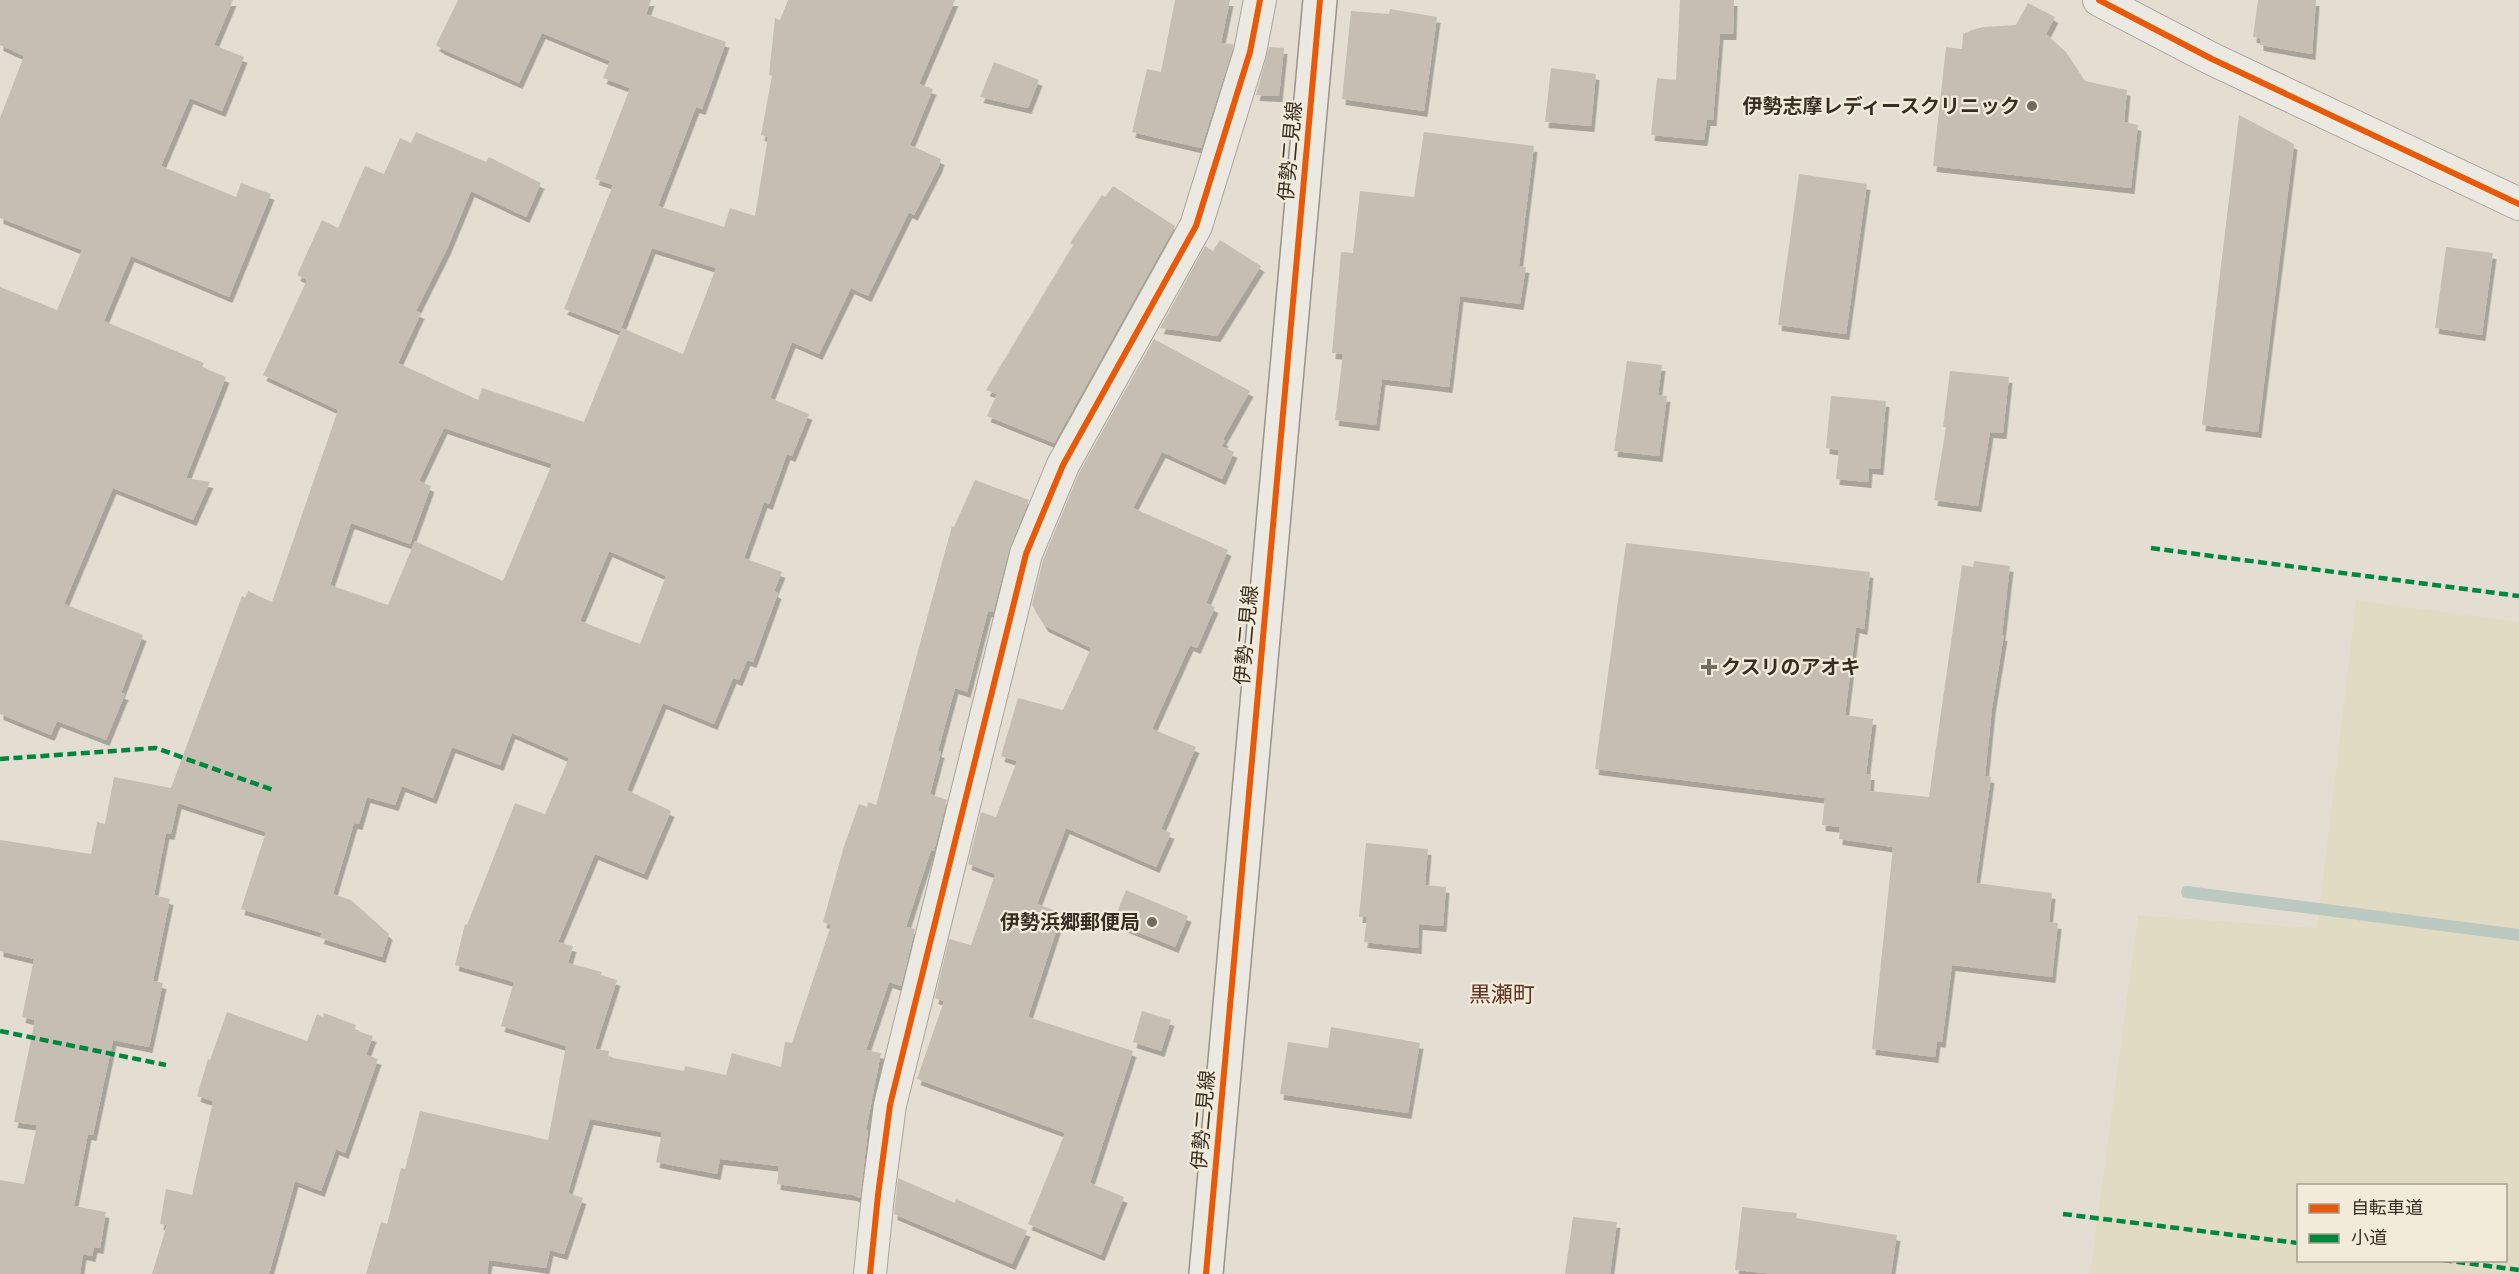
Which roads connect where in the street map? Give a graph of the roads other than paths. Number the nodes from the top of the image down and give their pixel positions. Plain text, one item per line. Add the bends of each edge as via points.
1 (1260, 0) edge
2 (1320, 0) edge
3 (2099, 0) edge
4 (2519, 204) edge
5 (870, 1274) edge
6 (1206, 1274) edge

1 - 5 street via 1250,52 1196,226 1063,465 1026,554 890,1105
2 - 6 main road, 伊勢二見線
3 - 4 street via 2212,59

